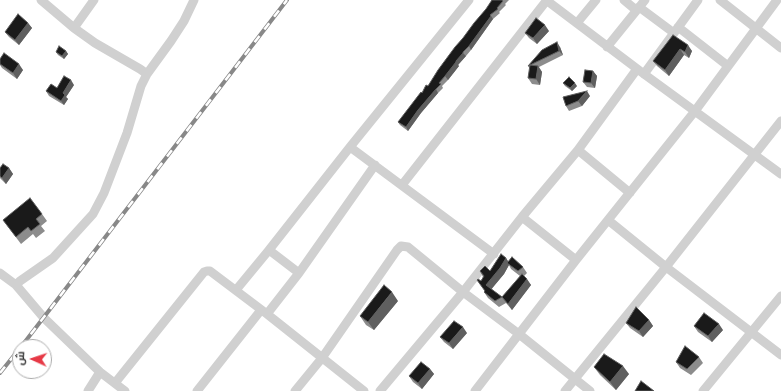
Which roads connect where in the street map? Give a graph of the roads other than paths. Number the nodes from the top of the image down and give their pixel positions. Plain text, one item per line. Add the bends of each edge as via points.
1 (41, 0) edge
2 (94, 0) edge
3 (194, 0) edge
4 (469, 0) edge
5 (547, 0) edge
6 (596, 0) edge
7 (624, 0) edge
8 (698, 0) edge
9 (720, 0) edge
10 (777, 0) edge
11 (640, 6) edge
12 (577, 23) junction
13 (74, 28) junction
14 (756, 28) junction
15 (676, 30) junction
16 (607, 47) junction
17 (781, 48) edge
18 (728, 66) junction
19 (641, 72) junction
20 (147, 74) junction
21 (695, 111) junction
22 (781, 121) edge
23 (350, 146) junction
24 (578, 150) junction
25 (754, 154) junction
26 (375, 165) junction
27 (781, 174) edge
28 (402, 184) junction
29 (630, 193) junction
30 (522, 217) junction
31 (608, 220) junction
32 (269, 250) junction
33 (494, 254) junction
34 (576, 260) junction
35 (666, 267) junction
36 (0, 273) edge
37 (299, 273) junction
38 (16, 285) junction
39 (236, 290) junction
40 (463, 292) junction
41 (781, 296) edge
42 (264, 312) junction
43 (751, 332) junction
44 (519, 334) junction
45 (781, 355) edge
46 (322, 358) junction
47 (100, 372) junction
48 (574, 379) junction
49 (115, 383) junction
50 (88, 391) edge
51 (125, 391) edge
52 (197, 391) edge
53 (295, 391) edge
54 (364, 391) edge
55 (380, 391) edge
56 (475, 391) edge
57 (565, 391) edge
58 (590, 391) edge
59 (703, 391) edge

1 - 13 street
2 - 13 street
3 - 20 street via 184,21
4 - 23 street
5 - 12 street
5 - 28 street
6 - 12 street
7 - 11 street
8 - 15 street
9 - 14 street
10 - 14 street
11 - 15 street
11 - 16 street
12 - 16 street
13 - 20 street
14 - 17 street
14 - 18 street
15 - 18 street
15 - 19 street
16 - 19 street
18 - 21 street
19 - 21 street
19 - 24 street
20 - 38 street via 104,193 93,214 53,258
21 - 25 street
21 - 29 street
22 - 25 street
23 - 26 street
23 - 32 street
24 - 29 street
24 - 30 street
25 - 27 street
25 - 35 street
26 - 28 street
26 - 37 street
28 - 33 street
29 - 31 street
30 - 33 street
30 - 34 street
31 - 34 street
31 - 35 street
32 - 37 street
32 - 39 street
33 - 40 street
34 - 44 street
35 - 43 street
35 - 48 street
36 - 38 street
37 - 42 street
38 - 47 street via 44,318
39 - 42 street
39 - 49 street via 210,271 204,272
40 - 44 street
40 - 46 street via 408,246 401,246
40 - 55 street
41 - 43 street
42 - 46 street
42 - 52 street
43 - 45 street
43 - 59 street
44 - 48 street
44 - 56 street
46 - 53 street
46 - 54 street
47 - 49 street
47 - 50 street
48 - 57 street
48 - 58 street
49 - 51 street

